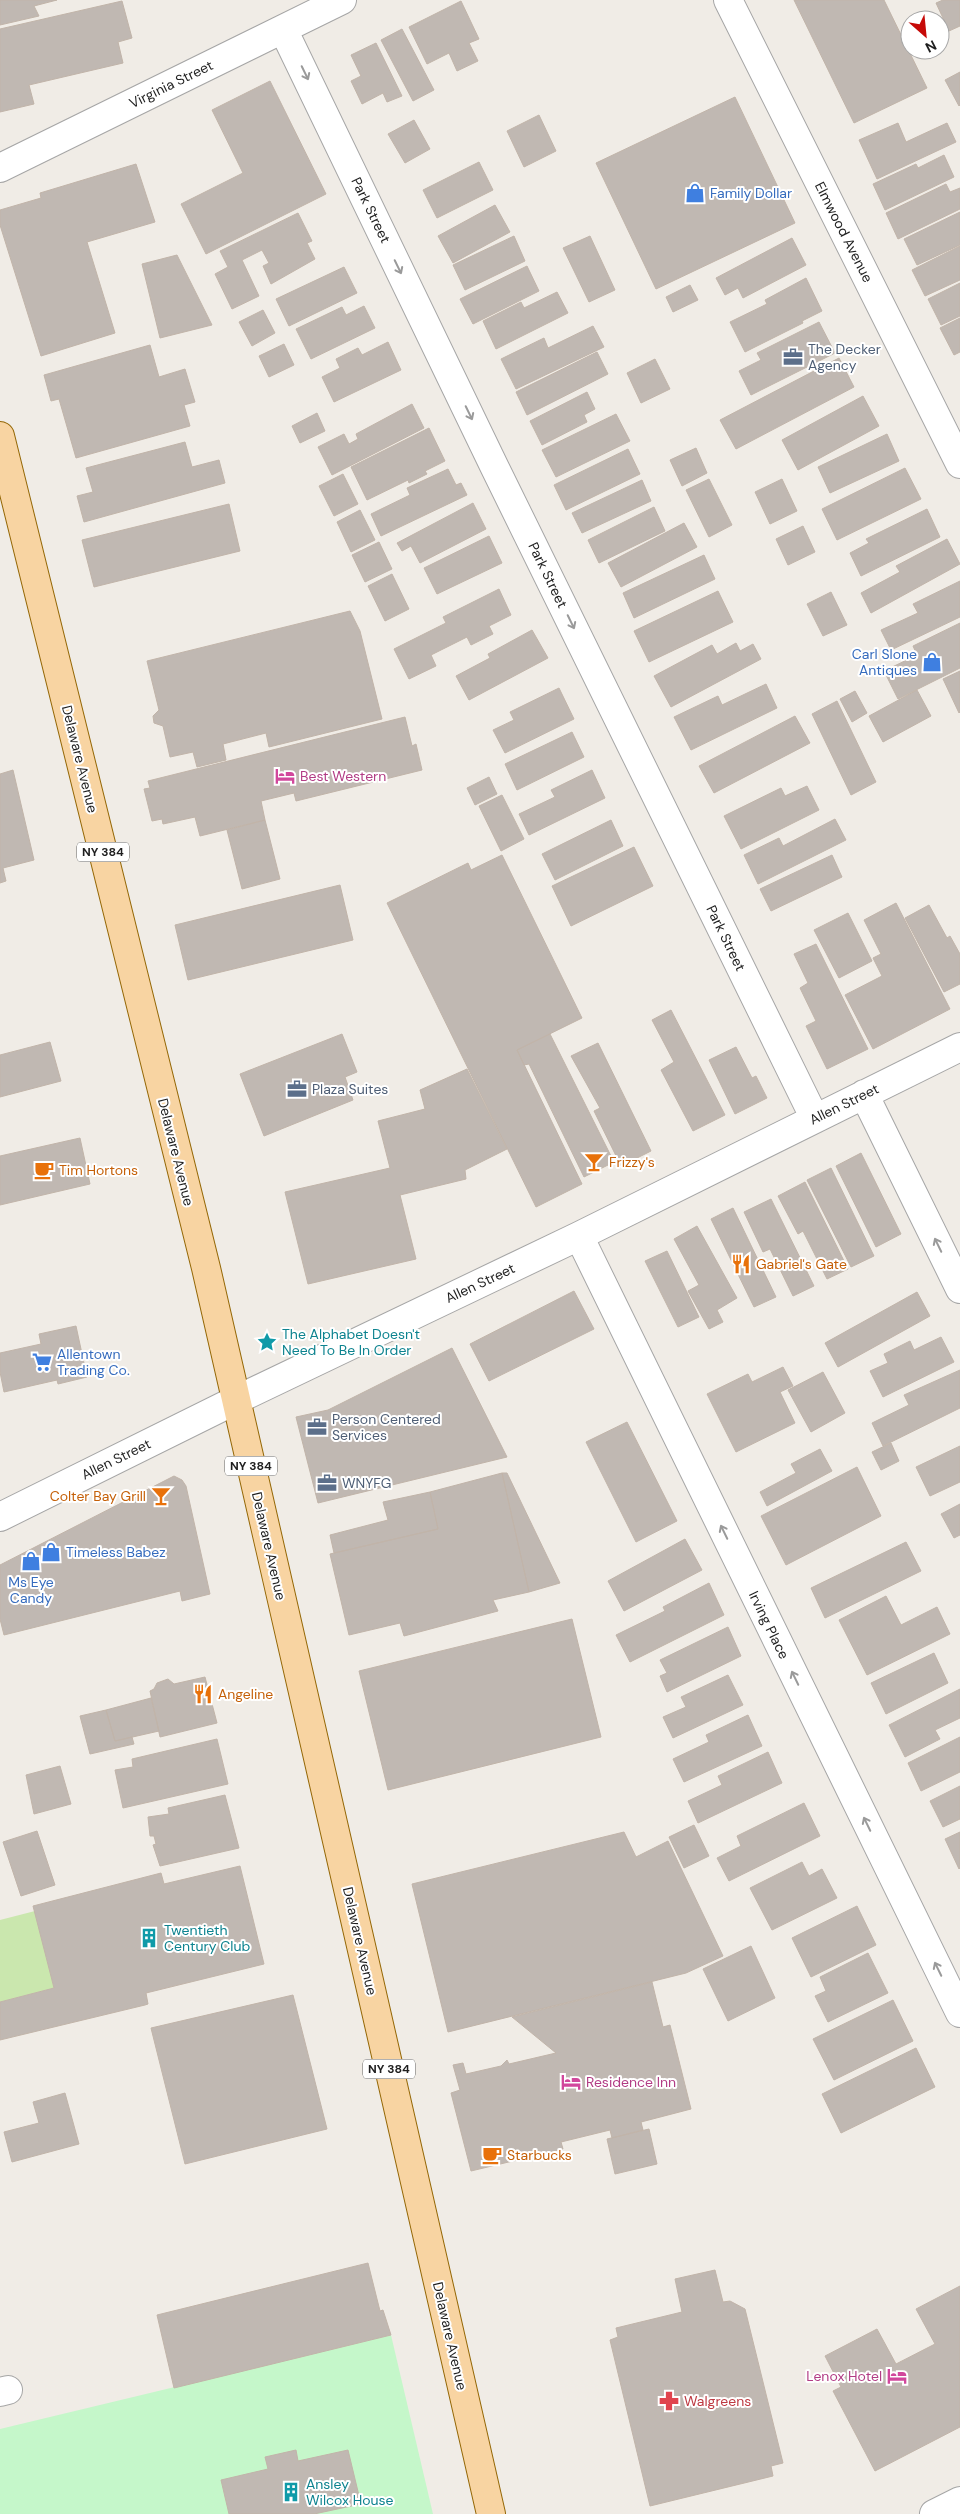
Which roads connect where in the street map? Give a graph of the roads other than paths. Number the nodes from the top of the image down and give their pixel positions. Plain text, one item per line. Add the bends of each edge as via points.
1 (342, 0) edge
2 (728, 0) edge
3 (283, 29) junction
4 (0, 168) edge
5 (0, 436) edge
6 (960, 464) edge
7 (960, 1046) edge
8 (864, 1094) junction
9 (815, 1119) junction
10 (579, 1236) junction
11 (960, 1289) edge
12 (236, 1400) junction
13 (0, 1517) edge
14 (960, 2013) edge
15 (960, 2501) edge
16 (491, 2514) edge
17 (934, 2514) edge

1 - 3 street, Virginia Street
2 - 6 street, Elmwood Avenue
3 - 4 street, Virginia Street
3 -> 9 street, Park Street
5 - 12 main road, Delaware Avenue / NY 384
7 - 8 street, Allen Street
8 - 9 street, Allen Street
11 -> 8 street
9 - 10 street, Allen Street
10 - 12 street, Allen Street
14 -> 10 street, Irving Place
12 - 13 street, Allen Street
12 - 16 main road, Delaware Avenue / NY 384
15 - 17 street

